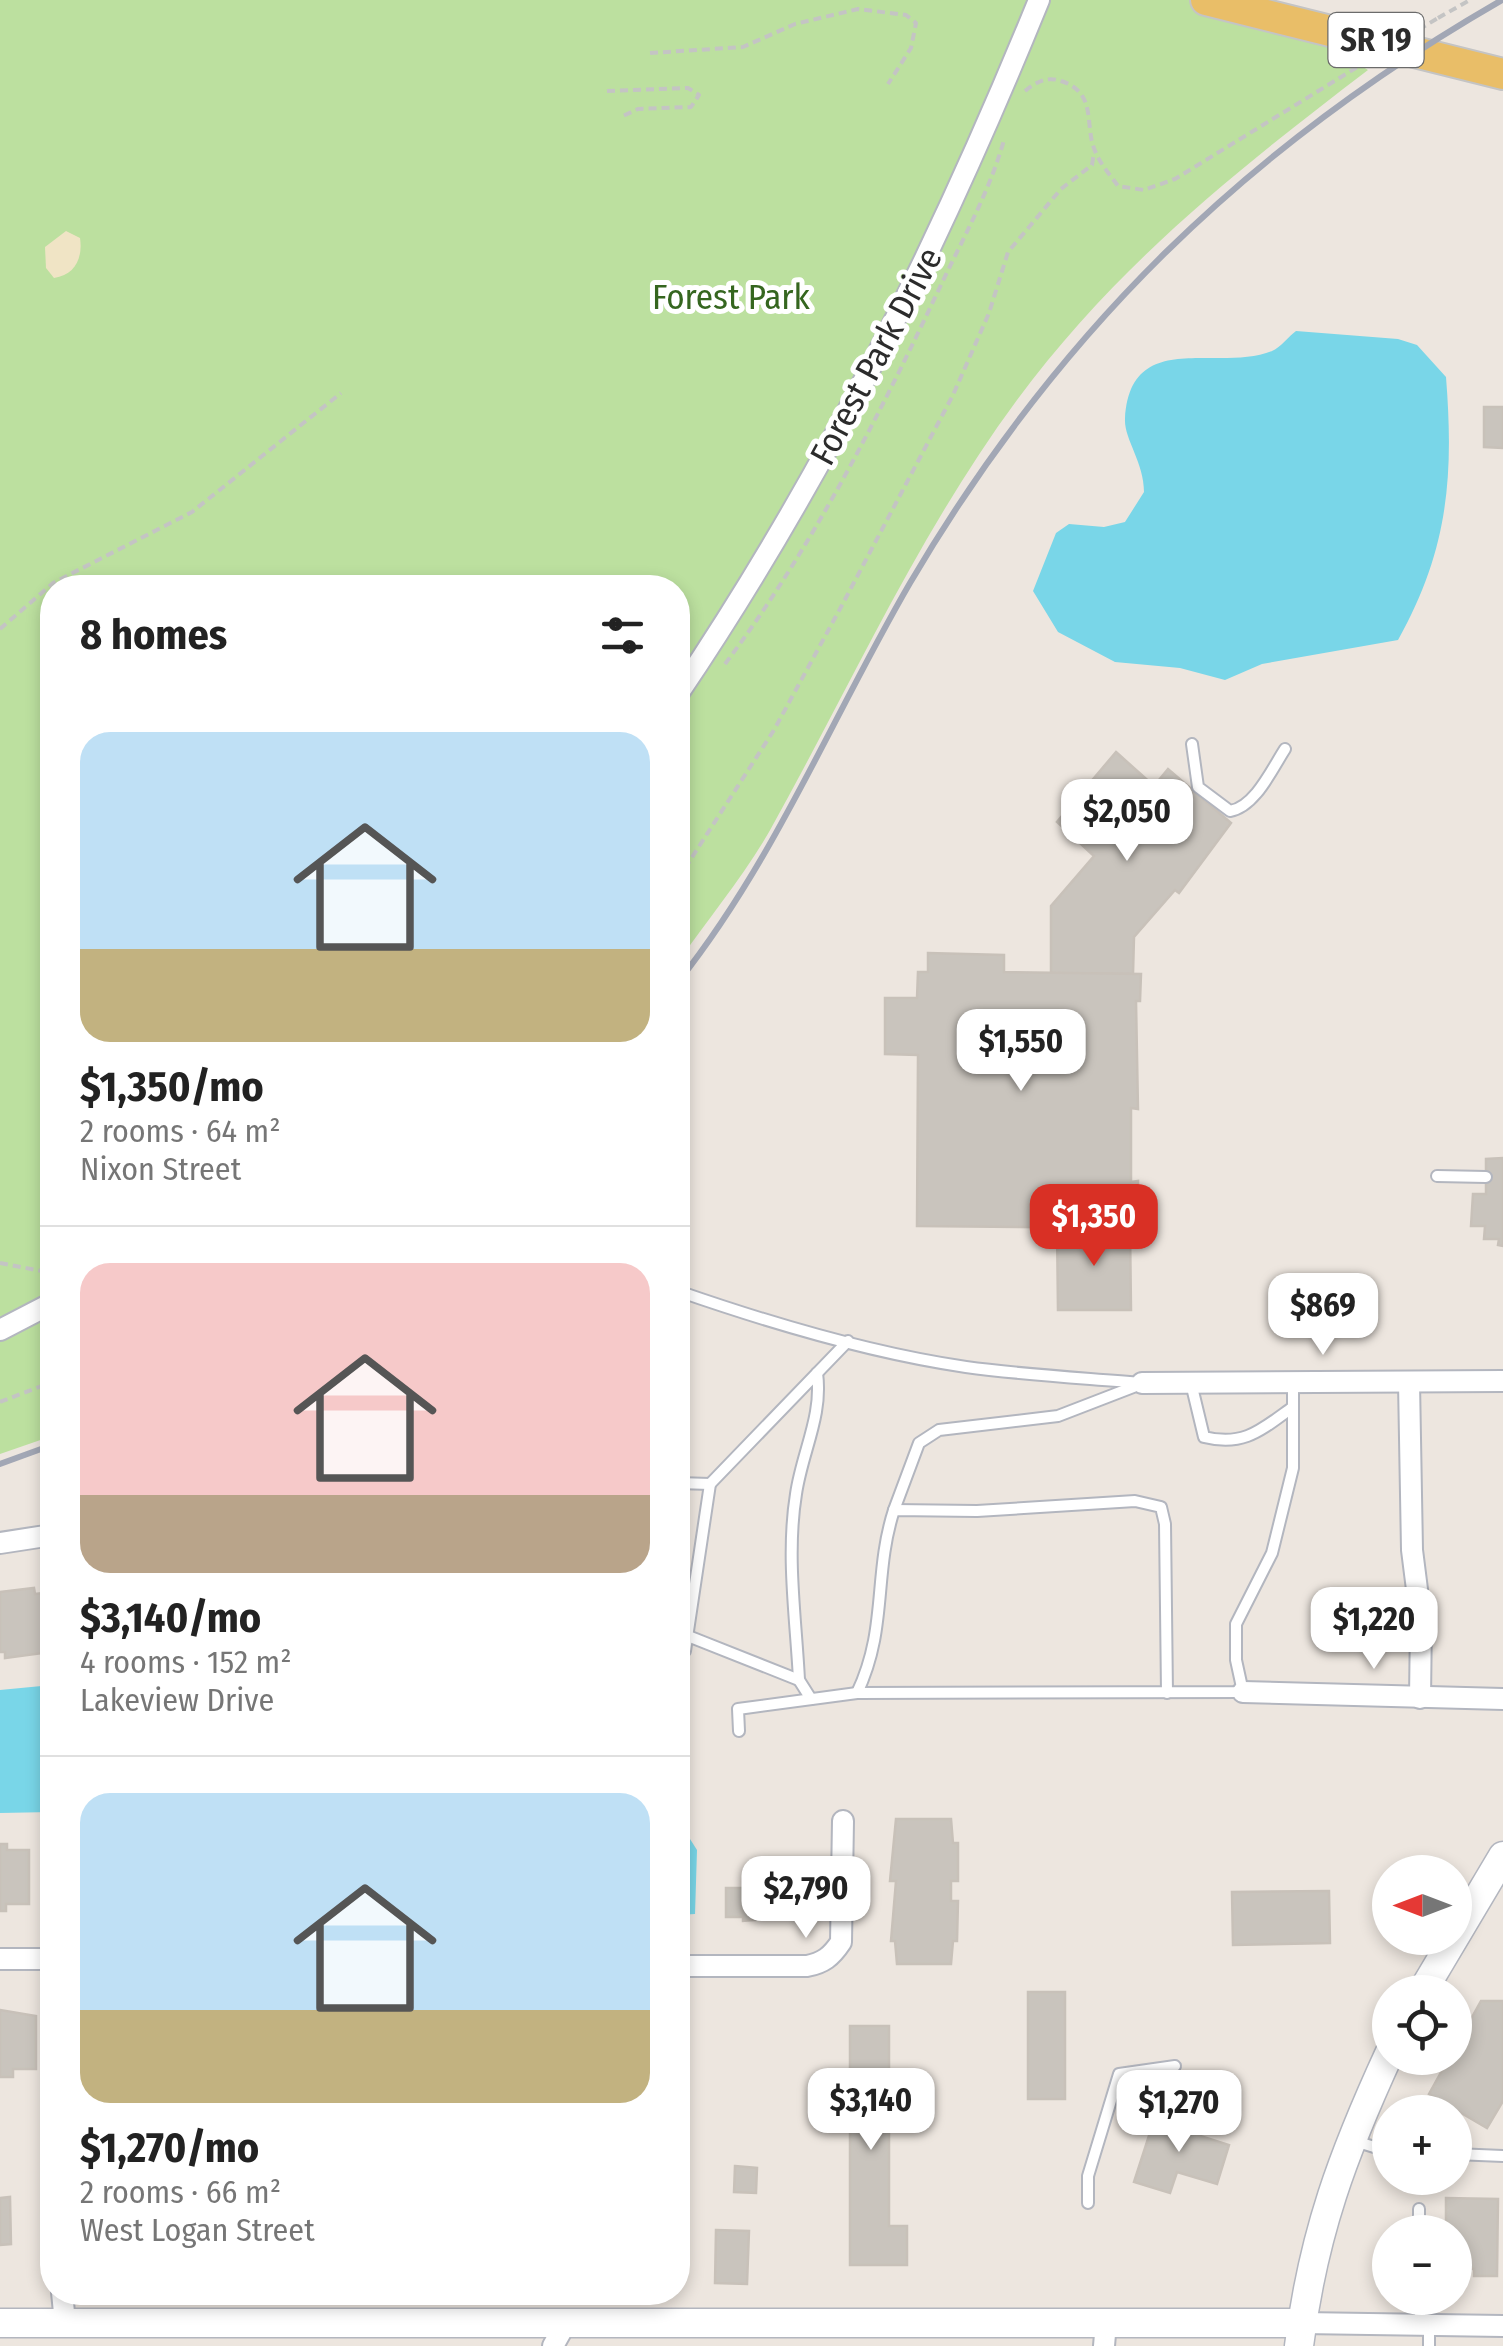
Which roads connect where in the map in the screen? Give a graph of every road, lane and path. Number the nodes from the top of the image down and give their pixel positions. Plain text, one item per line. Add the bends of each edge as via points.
1 (1039, 0) edge
2 (1206, 0) edge
3 (1470, 0) edge
4 (650, 54) dead end
5 (1503, 74) edge
6 (888, 84) dead end
7 (607, 91) dead end
8 (1020, 97) dead end
9 (623, 116) dead end
10 (1094, 152) junction
11 (341, 392) dead end
12 (70, 575) edge
13 (40, 595) edge
14 (0, 629) edge
15 (690, 675) edge
16 (1192, 744) dead end
17 (1285, 749) dead end
18 (690, 860) edge
19 (1438, 1176) dead end
20 (1486, 1177) dead end
21 (0, 1263) edge
22 (40, 1271) edge
23 (690, 1295) edge
24 (40, 1309) edge
25 (0, 1330) edge
26 (848, 1340) junction
27 (817, 1373) junction
28 (1409, 1382) junction
29 (1503, 1382) edge
30 (1142, 1383) junction
31 (1191, 1384) junction
32 (1293, 1384) junction
33 (40, 1387) edge
34 (0, 1402) edge
35 (1293, 1407) junction
36 (690, 1483) edge
37 (710, 1484) junction
38 (894, 1510) junction
39 (40, 1537) edge
40 (0, 1543) edge
41 (690, 1622) edge
42 (690, 1637) edge
43 (799, 1680) junction
44 (1243, 1692) junction
45 (857, 1693) junction
46 (1166, 1693) junction
47 (1420, 1698) junction
48 (811, 1699) junction
49 (1503, 1700) edge
50 (739, 1732) dead end
51 (843, 1820) dead end
52 (1503, 1856) edge
53 (0, 1959) edge
54 (40, 1959) edge
55 (690, 1966) edge
56 (1432, 1975) edge
57 (1175, 2066) dead end
58 (1379, 2075) edge
59 (1350, 2139) junction
60 (1372, 2146) edge
61 (1472, 2155) edge
62 (1503, 2156) edge
63 (1088, 2204) dead end
64 (1419, 2209) dead end
65 (1419, 2215) edge
66 (63, 2305) edge
67 (568, 2321) junction
68 (64, 2323) junction
69 (0, 2324) edge
70 (1503, 2326) edge
71 (1426, 2332) edge
72 (1104, 2334) edge
73 (1300, 2334) edge
74 (554, 2346) edge

1 - 15 street, Forest Park Drive via 955,202 853,406
2 - 5 main road, SR 19
3 - 10 path, bridge via 1158,186 1118,186
4 - 6 path via 743,47 795,24 869,9 916,23 911,48
7 - 9 path via 688,88 699,95 691,107
8 - 10 path via 1047,79 1065,82 1092,118
10 - 18 path via 1092,164 1061,189 1008,252 953,395 774,730
11 - 12 path via 192,512
13 - 14 path
16 - 17 lane via 1198,787 1230,812 1262,785
19 - 20 lane
21 - 22 path
23 - 26 lane
24 - 25 street
26 - 27 lane
26 - 30 lane via 966,1367
27 - 37 lane
27 - 43 lane via 820,1396 791,1537
28 - 29 street
28 - 32 street
28 - 47 street
30 - 31 street
30 - 38 lane via 1058,1416 938,1430 919,1443
31 - 32 street
31 - 35 lane via 1204,1437 1229,1444
32 - 35 lane
33 - 34 path
35 - 44 lane via 1292,1468 1272,1553 1236,1624
36 - 37 lane
37 - 41 lane
38 - 45 lane via 884,1543 880,1626
38 - 46 lane via 1136,1501 1161,1507
39 - 40 street
42 - 43 lane
43 - 48 lane
44 - 46 lane
44 - 47 street
45 - 46 lane
45 - 48 lane
47 - 49 street
48 - 50 lane via 738,1709
51 - 55 street via 840,1942 834,1953 806,1966
52 - 56 street
53 - 54 street
57 - 63 lane via 1119,2074 1088,2176
58 - 59 street
59 - 60 lane
59 - 73 street via 1324,2216
61 - 62 lane
64 - 65 lane
66 - 68 street
67 - 68 street
67 - 72 street
67 - 74 street
68 - 69 street
70 - 71 street
71 - 73 street
72 - 73 street

